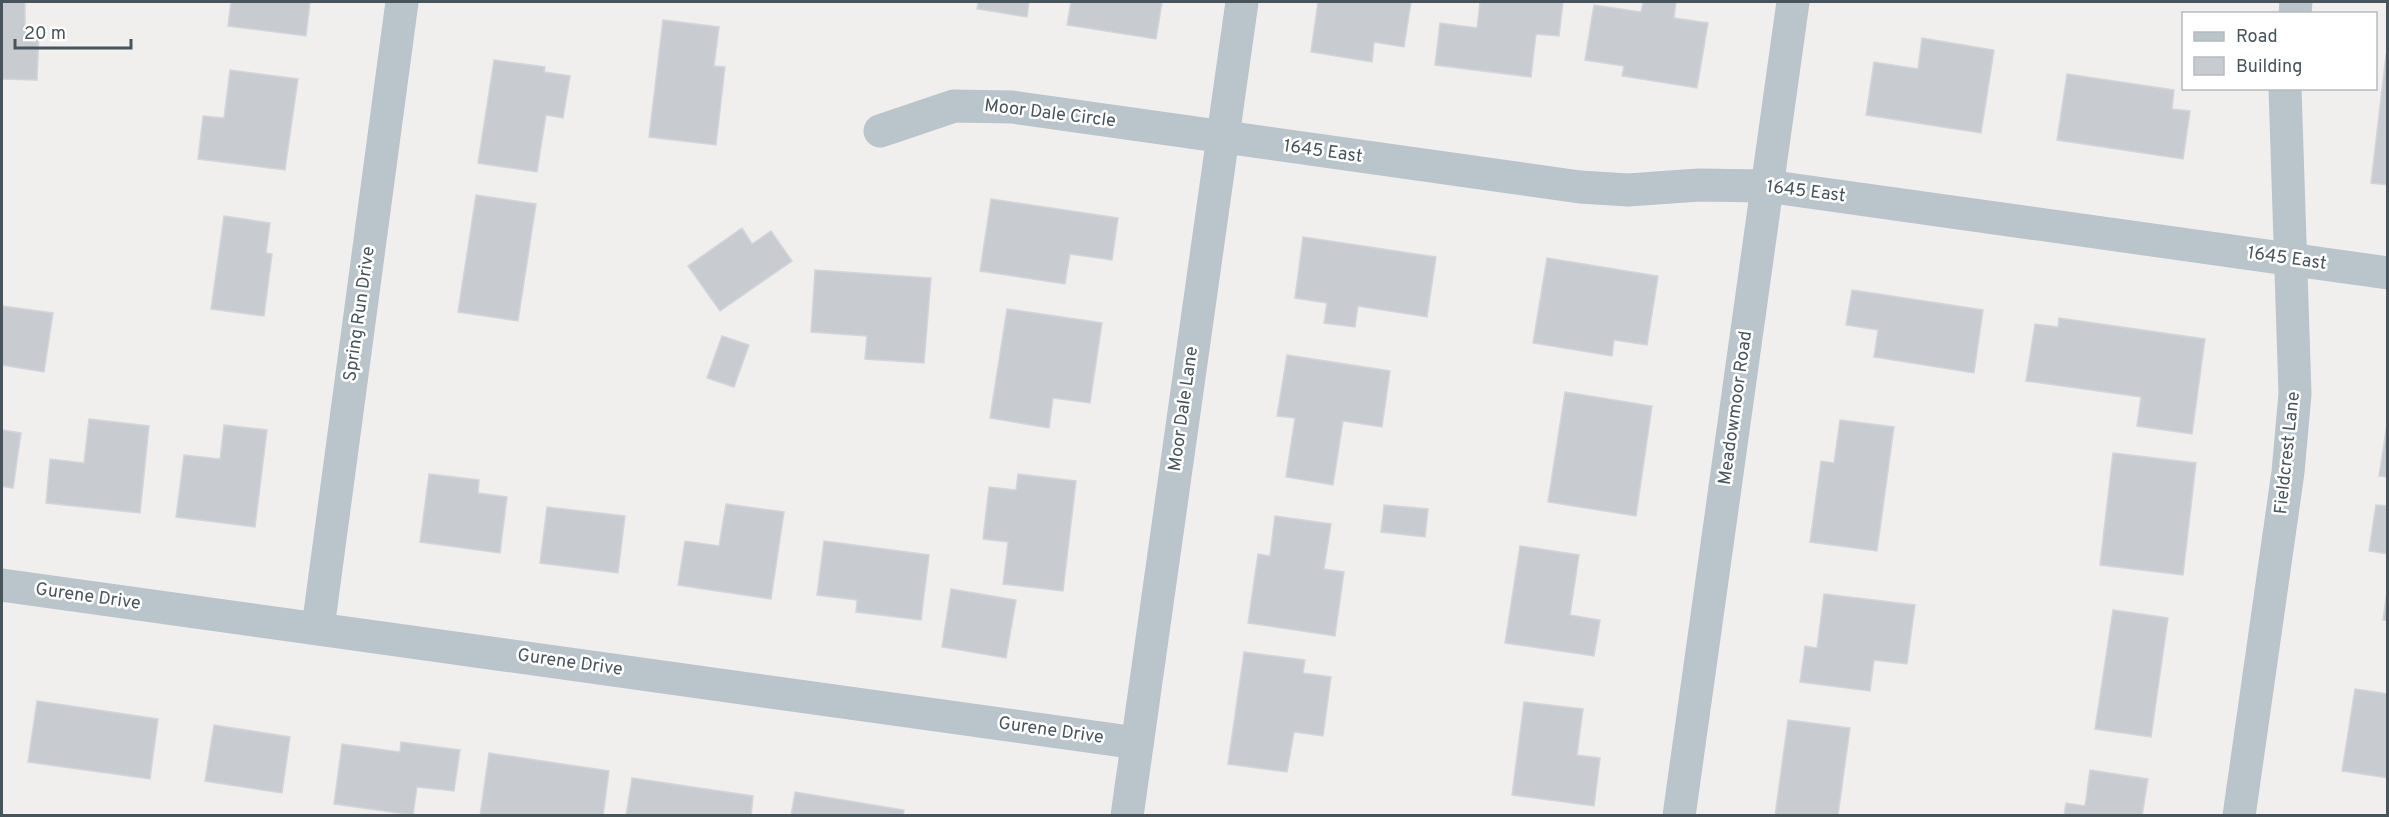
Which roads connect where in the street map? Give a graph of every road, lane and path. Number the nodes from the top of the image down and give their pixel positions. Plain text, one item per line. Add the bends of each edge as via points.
1 (402, 2) edge
2 (1242, 2) edge
3 (1793, 2) edge
4 (2286, 90) edge
5 (880, 131) dead end
6 (1222, 138) junction
7 (1767, 186) junction
8 (2292, 260) junction
9 (2388, 273) edge
10 (2, 585) edge
11 (318, 628) junction
12 (1137, 743) junction
13 (1127, 816) edge
14 (1679, 816) edge
15 (2239, 816) edge

1 - 11 street, Spring Run Drive
2 - 6 street, Moor Dale Lane
3 - 7 street, Meadowmoor Road
4 - 8 street, Fieldcrest Lane
5 - 6 street, Moor Dale Circle via 954,106 992,105
6 - 7 street, 1645 East via 1604,190
6 - 12 street, Moor Dale Lane
7 - 8 street, 1645 East
7 - 14 street, Meadowmoor Road
8 - 9 street, 1645 East
8 - 15 street, Fieldcrest Lane via 2294,405 2288,472
10 - 11 street, Gurene Drive
11 - 12 street, Gurene Drive
12 - 13 street, Moor Dale Lane

